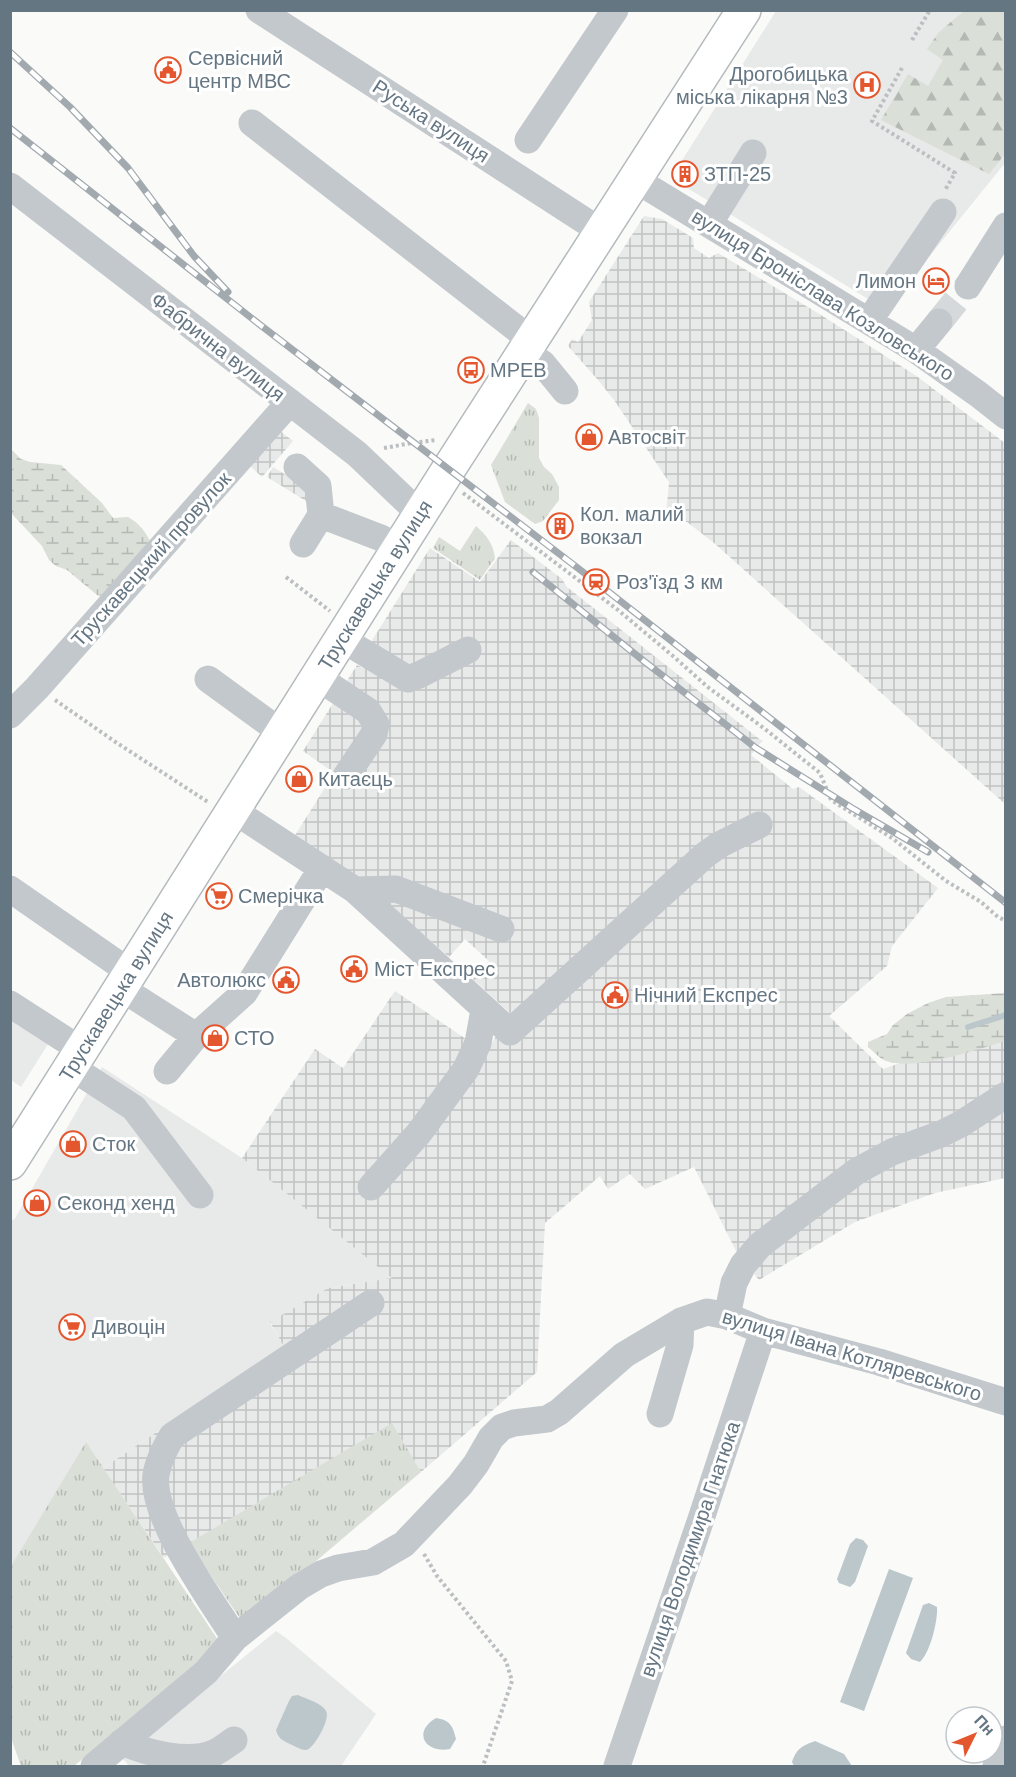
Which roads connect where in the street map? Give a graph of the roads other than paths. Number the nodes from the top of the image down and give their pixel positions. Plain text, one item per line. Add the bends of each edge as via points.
1 (259, 10) edge
2 (615, 10) edge
3 (744, 10) edge
4 (252, 123) dead end
5 (528, 140) dead end
6 (753, 153) dead end
7 (636, 180) junction
8 (10, 186) edge
9 (941, 205) road end
10 (710, 224) junction
11 (1005, 226) edge
12 (602, 232) junction
13 (968, 286) tunnel mouth
14 (869, 321) junction
15 (939, 322) tunnel mouth
16 (528, 345) junction
17 (916, 350) junction
18 (565, 391) dead end
19 (290, 402) junction
20 (1005, 416) edge
21 (297, 466) dead end
22 (420, 514) junction
23 (321, 515) junction
24 (303, 544) dead end
25 (399, 549) junction
26 (337, 626) junction
27 (468, 650) dead end
28 (317, 677) junction
29 (208, 679) dead end
30 (10, 715) edge
31 (282, 733) junction
32 (346, 776) dead end
33 (223, 807) junction
34 (759, 825) dead end
35 (322, 868) junction
36 (10, 889) edge
37 (355, 890) junction
38 (501, 929) dead end
39 (126, 980) junction
40 (10, 1004) edge
41 (484, 1010) junction
42 (196, 1036) junction
43 (76, 1059) junction
44 (167, 1071) dead end
45 (1004, 1096) edge
46 (10, 1163) edge
47 (371, 1187) dead end
48 (200, 1195) dead end
49 (371, 1303) dead end
50 (727, 1316) junction
51 (681, 1321) junction
52 (763, 1331) junction
53 (1005, 1402) edge
54 (660, 1414) dead end
55 (235, 1638) junction
56 (1005, 1739) edge
57 (234, 1740) dead end
58 (122, 1742) junction
59 (94, 1767) edge
60 (617, 1767) edge
61 (996, 1767) edge

1 - 12 street, Руська вулиця
2 - 5 street
3 - 7 main road, Трускавецька вулиця
4 - 16 street
6 - 10 street
7 - 10 street, вулиця Броніслава Козловського
7 - 12 main road, Трускавецька вулиця
8 - 19 street, Фабрична вулиця
9 - 14 street
10 - 14 street, вулиця Броніслава Козловського
11 - 13 street
12 - 16 main road, Трускавецька вулиця
14 - 17 street, вулиця Броніслава Козловського
15 - 17 street
16 - 18 street
16 - 22 main road, Трускавецька вулиця
17 - 20 street, вулиця Броніслава Козловського
19 - 22 street, Фабрична вулиця via 357,454
19 - 30 street, Трускавецький провулок
21 - 23 street via 318,486
22 - 25 main road, Трускавецька вулиця
23 - 24 street
23 - 25 street
25 - 26 main road, Трускавецька вулиця
26 - 27 street via 408,679
26 - 28 main road, Трускавецька вулиця
28 - 31 main road, Трускавецька вулиця
28 - 32 street via 368,711 376,724 374,734
29 - 31 street
31 - 33 main road, Трускавецька вулиця
33 - 35 street
33 - 39 main road, Трускавецька вулиця
34 - 41 street via 705,855 510,1032
35 - 37 street
35 - 42 street via 244,993
36 - 39 street
37 - 38 street via 396,889
37 - 41 street
39 - 42 street
39 - 43 main road, Трускавецька вулиця
40 - 43 street
41 - 47 street via 478,1043 466,1069 419,1134
42 - 44 street
43 - 46 main road, Трускавецька вулиця
43 - 48 street via 134,1108
45 - 50 street via 961,1124 892,1152 858,1171 760,1245 734,1283
49 - 55 street via 172,1436 162,1455 156,1476 159,1503 179,1549
50 - 51 street, вулиця Івана Котляревського via 707,1312
50 - 52 street, вулиця Івана Котляревського
51 - 54 street via 680,1345
51 - 55 street, вулиця Івана Котляревського via 624,1355 559,1412 547,1419 502,1427 460,1485 404,1544 373,1562 321,1574
52 - 53 street, вулиця Івана Котляревського
52 - 60 street, вулиця Володимира Гнатюка
55 - 58 street, вулиця Івана Котляревського via 206,1672
56 - 61 street
57 - 58 street via 214,1753 193,1759
58 - 59 street, вулиця Івана Котляревського

